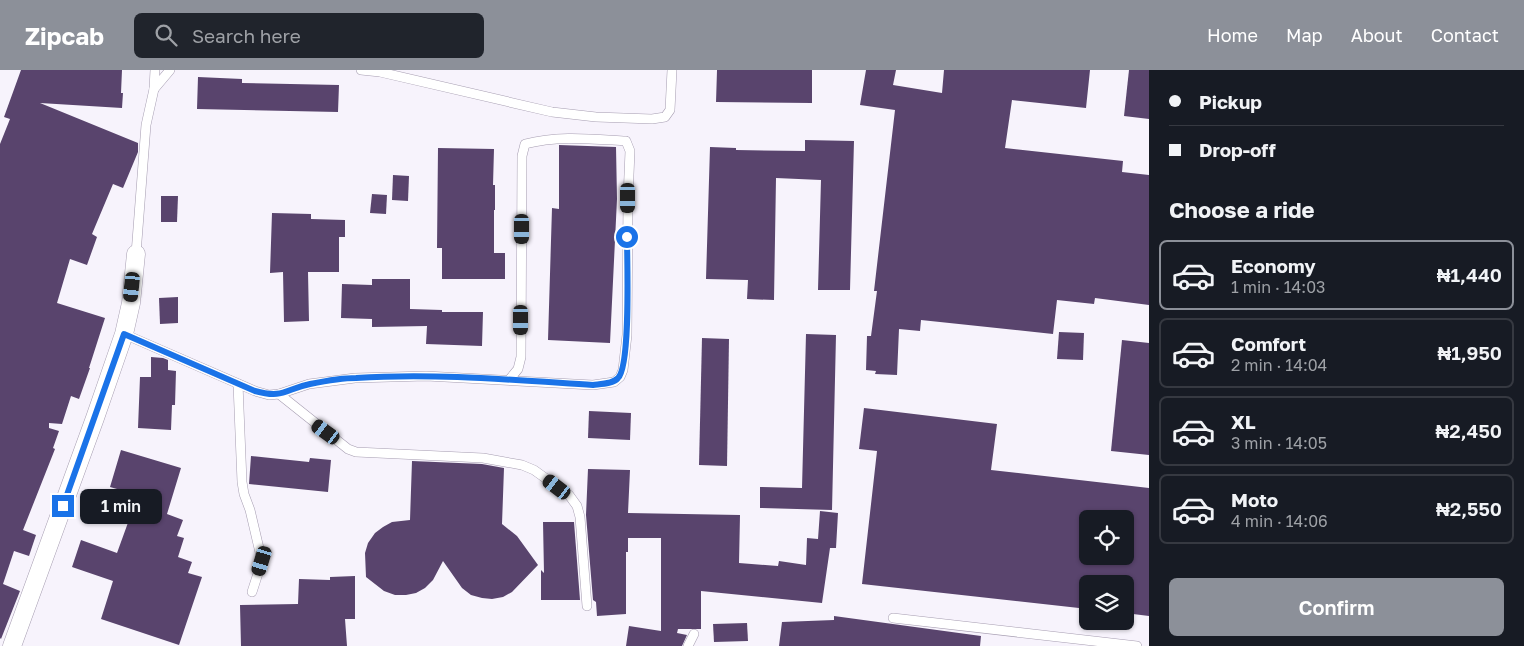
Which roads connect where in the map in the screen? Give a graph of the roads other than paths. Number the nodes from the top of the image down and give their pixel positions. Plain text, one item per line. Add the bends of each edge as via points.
1 (155, 70) edge
2 (170, 70) edge
3 (361, 70) edge
4 (672, 70) edge
5 (154, 89) junction
6 (136, 254) joint
7 (124, 334) junction
8 (509, 380) junction
9 (238, 384) junction
10 (278, 394) junction
11 (252, 592) dead end
12 (587, 606) dead end
13 (893, 618) dead end
14 (694, 634) dead end
15 (12, 646) edge
16 (688, 646) edge
17 (1137, 646) edge

1 - 5 lane
2 - 5 lane
3 - 4 lane via 552,112 652,119 665,117 670,110
5 - 6 lane via 146,125
6 - 7 street
7 - 9 lane
7 - 15 street
8 - 8 lane via 518,369 521,357 522,156 525,144 574,137 626,141 630,151 627,335 620,377 614,382 593,385
8 - 10 lane via 426,376 355,378 309,384
9 - 10 lane via 269,395
9 - 11 lane via 242,482 262,561
10 - 12 lane via 356,452 483,458 534,470 568,495 577,506
13 - 17 lane
14 - 16 lane

